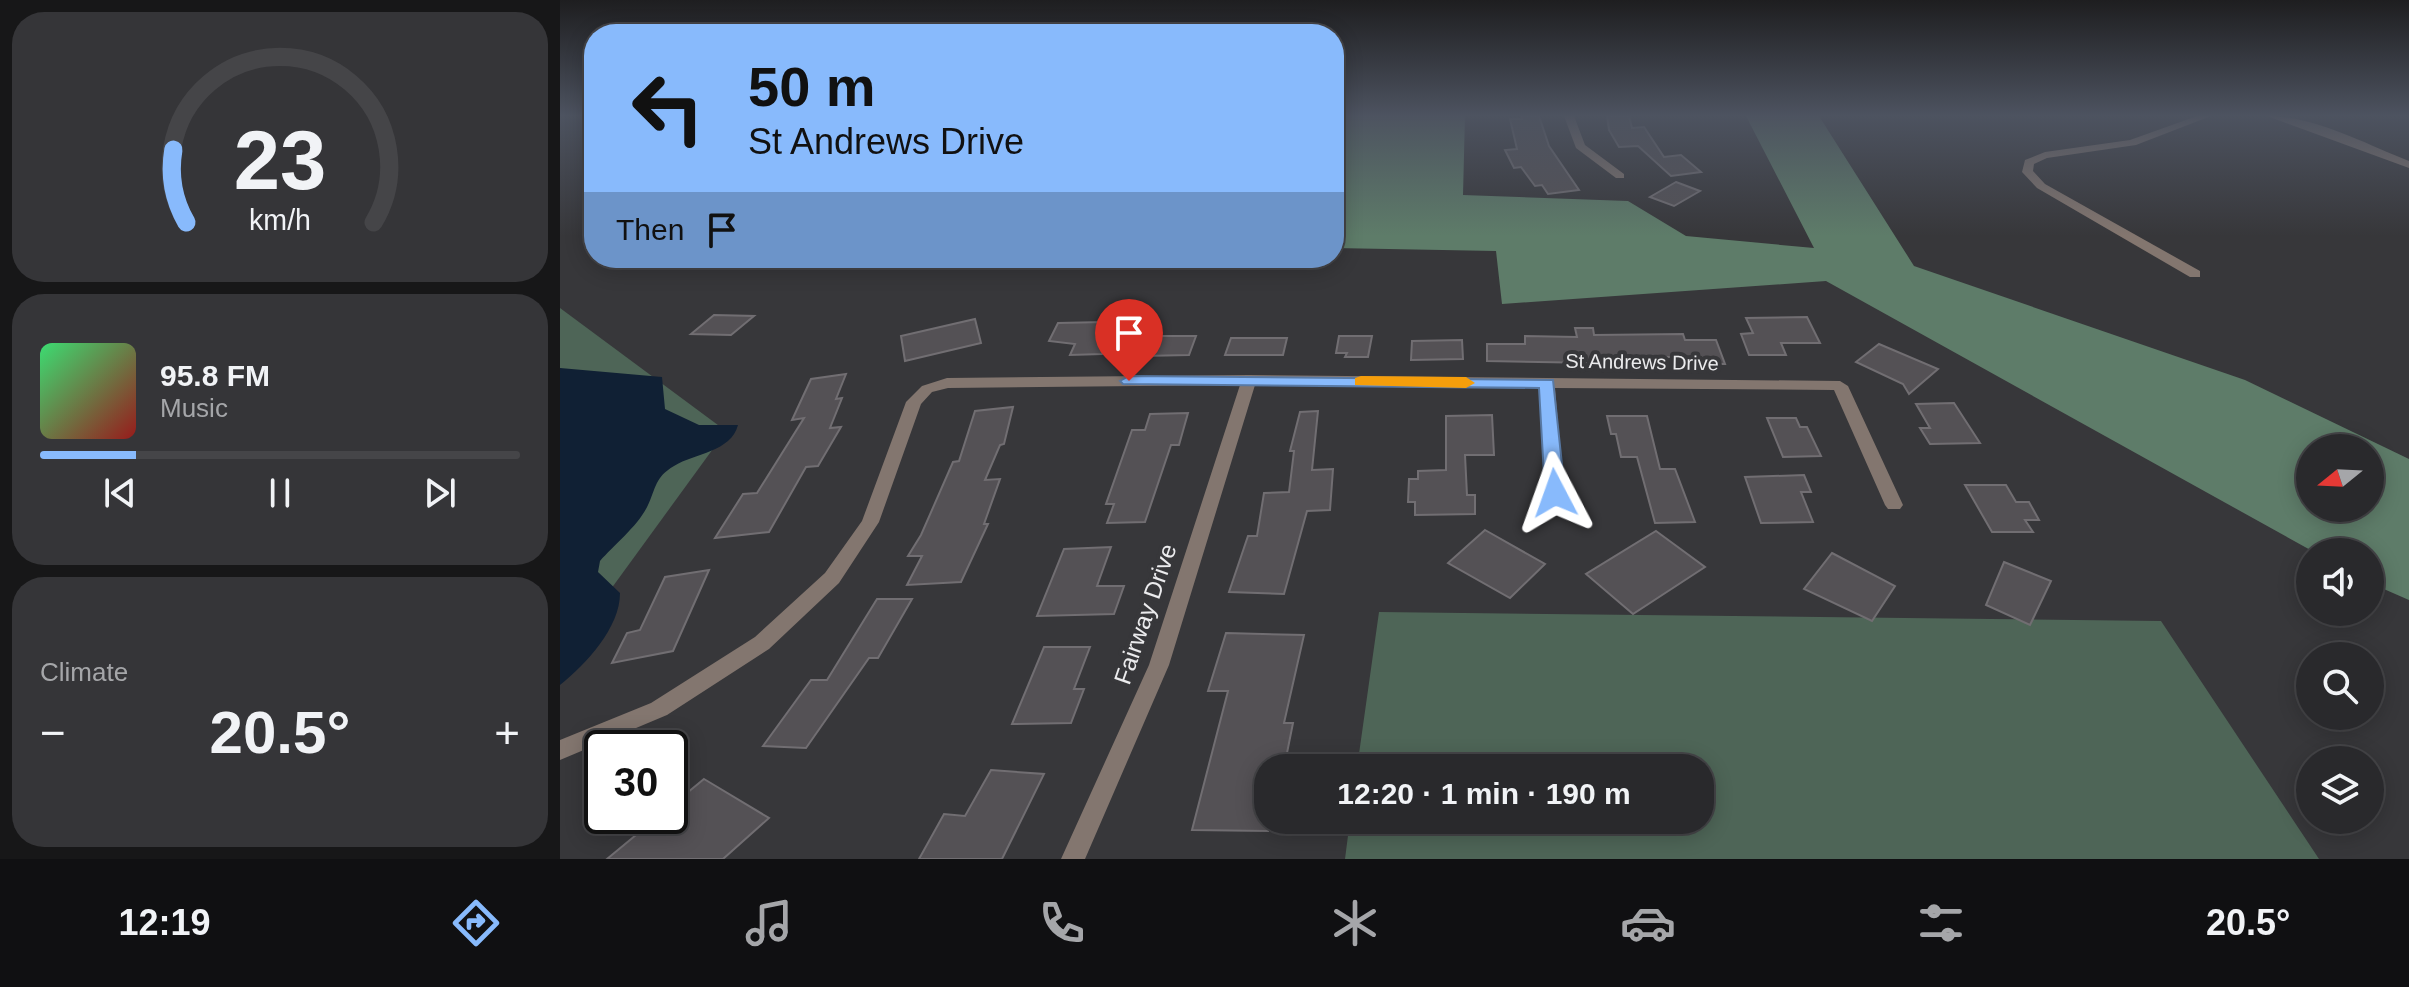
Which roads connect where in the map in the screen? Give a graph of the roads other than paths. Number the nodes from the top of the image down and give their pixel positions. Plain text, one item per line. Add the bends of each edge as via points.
1 (1593, 156) edge
2 (2043, 156) edge
3 (2386, 156) edge
4 (2409, 165) edge
5 (1620, 176) dead end
6 (2195, 274) dead end
7 (1249, 380) junction
8 (1547, 383) junction
9 (1555, 493) dead end
10 (1894, 505) dead end
11 (560, 750) edge
12 (1073, 859) edge

1 - 5 street
2 - 6 street via 2029,162 2027,172 2041,186
3 - 4 street
7 - 8 street, St Andrews Drive
7 - 11 street, St Andrews Drive via 947,383 927,389 914,402 870,522 832,578 762,643 659,709
7 - 12 street, Fairway Drive via 1159,665
8 - 9 street
8 - 10 street, St Andrews Drive via 1840,386

